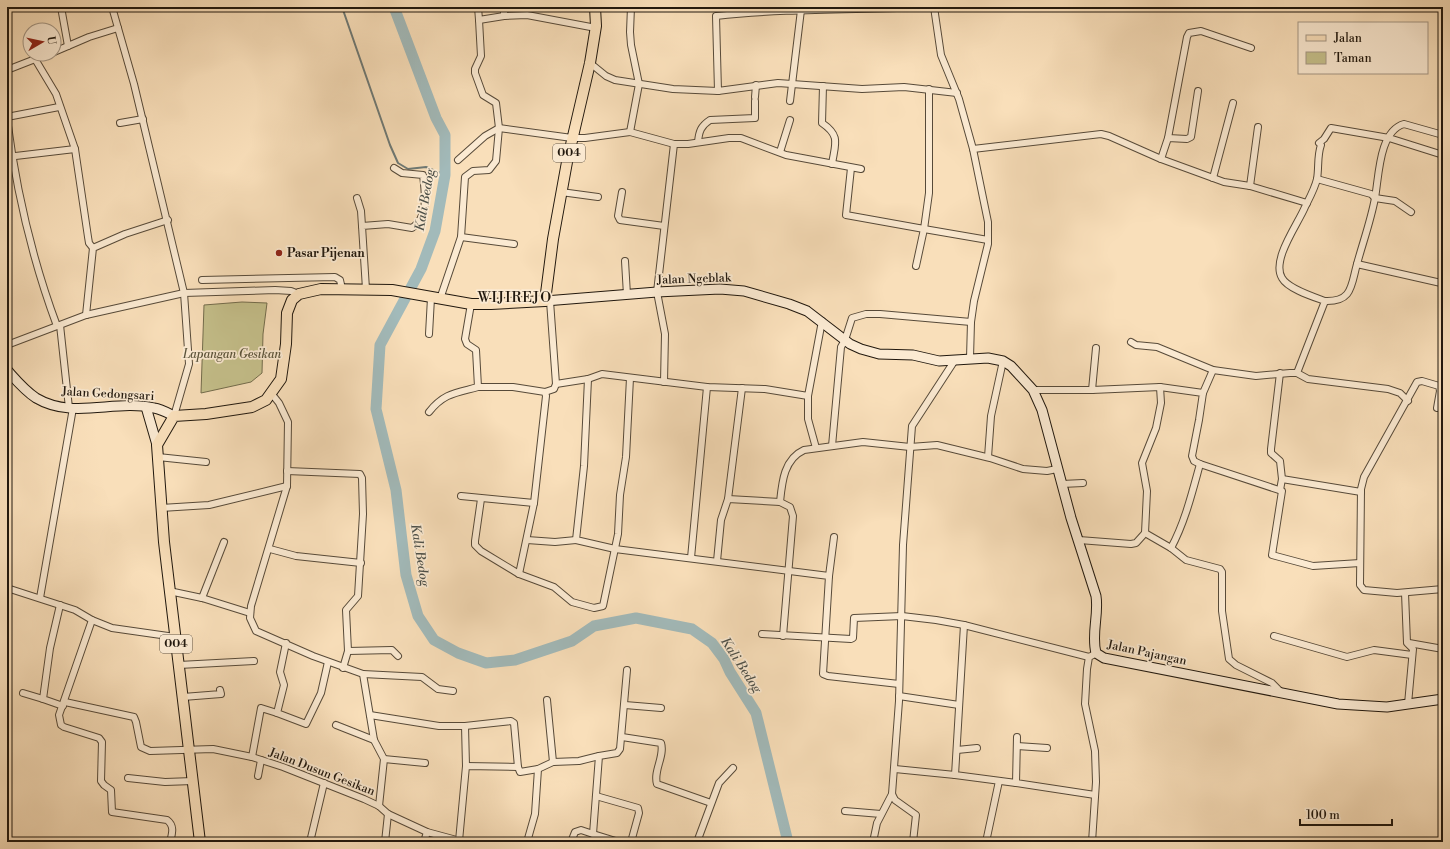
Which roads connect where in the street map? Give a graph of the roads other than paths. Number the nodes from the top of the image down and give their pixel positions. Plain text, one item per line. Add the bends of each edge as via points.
1 (61, 7) edge
2 (112, 7) edge
3 (478, 7) edge
4 (504, 7) edge
5 (595, 7) edge
6 (632, 7) edge
7 (926, 7) edge
8 (934, 7) edge
9 (801, 10) junction
10 (504, 16) junction
11 (479, 20) junction
12 (118, 28) junction
13 (596, 28) junction
14 (68, 46) junction
15 (1251, 48) dead end
16 (62, 49) edge
17 (27, 62) edge
18 (37, 62) edge
19 (590, 63) junction
20 (7, 70) edge
21 (639, 84) junction
22 (792, 84) junction
23 (756, 86) junction
24 (824, 86) junction
25 (928, 89) junction
26 (718, 91) junction
27 (1198, 91) dead end
28 (957, 93) junction
29 (790, 101) dead end
30 (1233, 103) dead end
31 (59, 107) junction
32 (7, 118) edge
33 (143, 119) junction
34 (790, 120) dead end
35 (120, 123) dead end
36 (499, 128) junction
37 (1258, 128) dead end
38 (630, 132) junction
39 (1443, 135) edge
40 (572, 138) junction
41 (1168, 138) junction
42 (1389, 138) junction
43 (698, 142) junction
44 (674, 144) junction
45 (75, 149) junction
46 (973, 149) junction
47 (780, 152) junction
48 (1443, 155) edge
49 (10, 157) edge
50 (1161, 159) junction
51 (458, 160) dead end
52 (832, 164) junction
53 (394, 168) dead end
54 (851, 168) junction
55 (861, 169) dead end
56 (1213, 178) junction
57 (1317, 179) junction
58 (1250, 186) junction
59 (561, 192) junction
60 (622, 192) dead end
61 (598, 197) dead end
62 (357, 198) dead end
63 (1375, 198) junction
64 (1307, 203) junction
65 (1411, 212) dead end
66 (168, 220) junction
67 (362, 226) junction
68 (664, 226) junction
69 (924, 229) junction
70 (461, 237) junction
71 (988, 240) junction
72 (514, 244) dead end
73 (93, 248) junction
74 (625, 261) dead end
75 (1357, 264) junction
76 (916, 266) dead end
77 (202, 280) dead end
78 (213, 280) junction
79 (1441, 283) dead end
80 (342, 289) junction
81 (366, 290) junction
82 (214, 292) junction
83 (657, 292) junction
84 (184, 293) junction
85 (299, 294) junction
86 (627, 295) junction
87 (433, 298) junction
88 (548, 301) junction
89 (1325, 301) junction
90 (471, 304) junction
91 (86, 315) junction
92 (822, 321) junction
93 (971, 322) junction
94 (58, 325) junction
95 (429, 334) dead end
96 (845, 340) junction
97 (1131, 342) dead end
98 (7, 345) edge
99 (1096, 348) dead end
100 (970, 358) junction
101 (955, 360) junction
102 (1003, 362) junction
103 (7, 370) edge
104 (1213, 370) junction
105 (1280, 373) junction
106 (1297, 373) junction
107 (630, 378) junction
108 (588, 380) junction
109 (664, 382) junction
110 (556, 384) junction
111 (478, 387) junction
112 (707, 387) junction
113 (1160, 387) junction
114 (742, 388) junction
115 (1033, 390) junction
116 (1092, 390) junction
117 (545, 392) junction
118 (271, 393) junction
119 (1203, 393) junction
120 (808, 396) junction
121 (1408, 401) junction
122 (146, 407) junction
123 (71, 408) junction
124 (1437, 408) dead end
125 (429, 412) dead end
126 (174, 416) junction
127 (157, 445) junction
128 (832, 446) junction
129 (910, 447) junction
130 (816, 448) junction
131 (158, 457) junction
132 (988, 457) junction
133 (206, 462) dead end
134 (1200, 464) junction
135 (1057, 469) junction
136 (287, 470) junction
137 (1282, 479) junction
138 (1083, 483) dead end
139 (1062, 484) junction
140 (287, 486) junction
141 (1280, 490) junction
142 (1361, 492) junction
143 (461, 496) dead end
144 (481, 499) junction
145 (728, 499) junction
146 (780, 502) junction
147 (534, 503) junction
148 (161, 508) junction
149 (1145, 533) junction
150 (834, 537) dead end
151 (527, 540) junction
152 (576, 540) junction
153 (1079, 540) junction
154 (224, 542) dead end
155 (1171, 548) junction
156 (270, 549) junction
157 (615, 549) junction
158 (691, 558) junction
159 (717, 561) junction
160 (361, 563) junction
161 (1360, 563) junction
162 (788, 571) junction
163 (519, 574) junction
164 (829, 576) junction
165 (7, 588) edge
166 (1443, 589) edge
167 (170, 591) junction
168 (1405, 593) junction
169 (40, 598) junction
170 (202, 598) junction
171 (60, 605) junction
172 (250, 613) junction
173 (902, 616) junction
174 (92, 620) junction
175 (964, 625) junction
176 (762, 634) dead end
177 (783, 636) junction
178 (1274, 636) dead end
179 (175, 637) junction
180 (825, 638) junction
181 (1407, 642) junction
182 (286, 643) junction
183 (1443, 649) edge
184 (348, 652) junction
185 (1092, 655) junction
186 (1412, 655) junction
187 (398, 656) dead end
188 (254, 661) dead end
189 (328, 662) junction
190 (179, 665) junction
191 (344, 668) junction
192 (627, 670) dead end
193 (363, 674) junction
194 (899, 684) junction
195 (220, 690) dead end
196 (453, 691) dead end
197 (23, 693) dead end
198 (1283, 693) junction
199 (899, 696) junction
200 (183, 697) junction
201 (43, 699) junction
202 (1443, 699) edge
203 (547, 700) dead end
204 (64, 704) junction
205 (1408, 704) junction
206 (625, 705) junction
207 (959, 705) junction
208 (661, 708) dead end
209 (277, 713) junction
210 (370, 714) junction
211 (336, 725) dead end
212 (465, 726) junction
213 (622, 737) junction
214 (1017, 737) dead end
215 (374, 740) junction
216 (1017, 746) junction
217 (190, 748) junction
218 (977, 748) dead end
219 (1047, 748) dead end
220 (957, 750) junction
221 (600, 756) junction
222 (252, 757) junction
223 (384, 759) junction
224 (261, 760) junction
225 (553, 762) junction
226 (425, 763) dead end
227 (466, 766) junction
228 (518, 767) junction
229 (733, 768) dead end
230 (538, 769) junction
231 (895, 769) junction
232 (955, 775) junction
233 (258, 776) dead end
234 (128, 778) dead end
235 (193, 781) junction
236 (999, 781) junction
237 (324, 783) junction
238 (1016, 783) junction
239 (892, 794) junction
240 (1095, 795) junction
241 (596, 796) junction
242 (711, 803) junction
243 (378, 806) junction
244 (844, 811) dead end
245 (388, 814) junction
246 (881, 814) junction
247 (427, 832) junction
248 (593, 834) junction
249 (461, 841) edge
250 (170, 842) edge
251 (200, 842) edge
252 (310, 842) edge
253 (385, 842) edge
254 (424, 842) edge
255 (527, 842) edge
256 (571, 842) edge
257 (619, 842) edge
258 (631, 842) edge
259 (697, 842) edge
260 (873, 842) edge
261 (913, 842) edge
262 (986, 842) edge
263 (1092, 842) edge

1 - 14 street
2 - 12 street
3 - 11 street
4 - 10 street
5 - 13 main road, 004
6 - 21 street via 630,39
7 - 9 street
8 - 28 street via 941,54
9 - 22 street
9 - 26 street via 716,16
10 - 11 street
10 - 13 street via 527,15
11 - 36 street via 481,56 475,73 483,95 496,103
12 - 14 street
12 - 33 street
13 - 19 main road, 004
14 - 16 street
15 - 41 street via 1201,32 1189,33
17 - 20 street
18 - 31 street via 56,94
19 - 21 street via 606,76
19 - 40 main road, 004
21 - 26 street
21 - 38 street
22 - 23 street
22 - 24 street
22 - 29 street
23 - 26 street
23 - 43 street via 755,118 710,120 699,131
24 - 25 street
24 - 52 street via 821,117 822,123 834,132
25 - 28 street
25 - 69 street via 929,193
27 - 41 street via 1191,137
28 - 46 street
30 - 56 street
31 - 32 street
31 - 45 street
32 - 49 street
33 - 35 street
33 - 66 street
34 - 47 street
36 - 40 street
36 - 51 street via 485,136
36 - 70 street via 494,166 489,170 473,171 465,177
37 - 58 street
38 - 40 street
38 - 44 street
39 - 42 street via 1404,124 1393,130
40 - 59 main road, 004
41 - 50 street
42 - 48 street
42 - 57 street via 1330,128 1319,143 1321,145
42 - 63 street via 1381,154
43 - 44 street
43 - 47 street via 741,138
44 - 68 street
45 - 49 street
45 - 73 street via 89,243
46 - 50 street via 1101,134
46 - 71 street via 988,222
47 - 52 street
49 - 94 street via 42,285
50 - 56 street
52 - 54 street
53 - 67 street via 402,173 424,175 425,205 420,219 412,228 388,224
54 - 55 street
54 - 69 street via 846,215
56 - 58 street
57 - 63 street via 1370,194
57 - 64 street
58 - 64 street
59 - 61 street
59 - 88 main road, 004
60 - 68 street via 618,216 620,220
62 - 67 street
63 - 65 street via 1395,201
63 - 75 street
64 - 89 street via 1288,237 1280,273 1285,282
66 - 73 street
66 - 84 street
67 - 81 street
68 - 83 street
69 - 71 street
69 - 76 street
70 - 72 street
70 - 87 street
71 - 93 street
73 - 91 street
74 - 86 street
75 - 79 street
75 - 89 street via 1349,293 1345,298
77 - 78 street
78 - 80 street via 335,277 340,280
78 - 82 street
80 - 81 main road
80 - 85 main road via 321,289
81 - 87 main road, Jalan Ngeblak via 399,290
82 - 84 street
82 - 85 street via 275,290
83 - 86 main road, Jalan Ngeblak
83 - 92 main road, Jalan Ngeblak via 720,289 744,291 789,304
83 - 109 street via 665,334
84 - 91 street
84 - 126 street via 189,364
85 - 118 main road, Jalan Gedongsari via 292,300 287,313 282,373 277,387
86 - 88 main road, Jalan Ngeblak
87 - 90 main road, Jalan Ngeblak
87 - 95 street
88 - 90 main road, Jalan Ngeblak
88 - 110 street
89 - 106 street
90 - 111 street via 466,339 467,344 476,350
91 - 94 street
92 - 96 main road, Jalan Ngeblak
92 - 120 street
93 - 96 street via 866,314 852,318
93 - 100 street
94 - 98 street
94 - 123 street
96 - 101 main road, Jalan Ngeblak via 879,354 913,355 938,361
96 - 128 street via 841,347
97 - 104 street via 1136,345 1157,347
99 - 116 street
100 - 101 main road, Jalan Ngeblak
100 - 102 main road, Jalan Pajangan via 988,358
101 - 129 street via 912,426
102 - 115 main road, Jalan Pajangan via 1011,366
102 - 132 street via 991,416
103 - 123 main road, Jalan Gedongsari via 37,398
104 - 105 street via 1256,376
104 - 119 street
105 - 106 street
105 - 137 street via 1271,453 1280,461
106 - 121 street via 1308,379 1388,389 1400,393
107 - 108 street via 602,374
107 - 109 street
107 - 157 street via 626,457
108 - 110 street
108 - 152 street via 584,466
109 - 112 street
110 - 117 street via 554,388
111 - 117 street via 513,387
111 - 125 street via 445,396
112 - 114 street
112 - 158 street
113 - 116 street
113 - 119 street
113 - 149 street via 1161,403 1156,428 1142,464 1147,491
114 - 120 street
114 - 145 street
115 - 116 street
115 - 135 main road, Jalan Pajangan via 1042,410
117 - 147 street via 547,399
118 - 126 main road, Jalan Gedongsari via 266,400 252,407
118 - 136 street via 288,422
119 - 134 street via 1192,456 1194,461
120 - 130 street via 808,419
121 - 124 street via 1417,382 1422,381 1440,388
121 - 142 street via 1364,477
122 - 123 main road, Jalan Gedongsari
122 - 126 main road, Jalan Gedongsari
122 - 127 main road
123 - 169 street
126 - 127 main road
127 - 131 main road, 004
128 - 129 street via 863,442
128 - 130 street
129 - 132 street via 937,444
129 - 173 street via 903,545
130 - 146 street via 799,452 790,463 785,471
131 - 133 street
131 - 148 main road, 004
132 - 135 street via 1023,469
134 - 141 street
134 - 155 street via 1178,534
135 - 139 main road, Jalan Pajangan
136 - 140 street
136 - 160 street via 360,474 363,514
137 - 141 street
137 - 142 street
138 - 139 street
139 - 153 main road, Jalan Pajangan
140 - 148 street via 209,505
140 - 156 street
141 - 161 street via 1282,494 1272,555 1313,566
142 - 161 street
143 - 144 street
144 - 147 street
144 - 163 street via 475,545
145 - 146 street
145 - 159 street via 722,520
146 - 162 street via 788,504 793,516
147 - 151 street
148 - 167 main road, 004
149 - 153 street via 1136,543 1131,544
149 - 155 street
150 - 164 street
151 - 152 street
151 - 163 street
152 - 157 street
153 - 185 main road, Jalan Pajangan via 1097,601
154 - 170 street
155 - 198 street via 1186,560 1221,571 1222,611 1229,659 1272,683
156 - 160 street via 296,556
156 - 172 street
157 - 158 street
157 - 163 street via 601,607 594,608 572,602 554,587
158 - 159 street
159 - 162 street
160 - 184 street via 358,596 346,610
161 - 168 street via 1362,588
162 - 164 street
162 - 177 street
164 - 180 street
165 - 169 street
166 - 168 street
167 - 170 street
167 - 179 main road, 004
168 - 181 street
169 - 171 street
170 - 172 street
171 - 174 street
171 - 201 street via 50,648
172 - 182 street via 251,623 256,631
173 - 175 street
173 - 180 street via 854,618 852,639
173 - 194 street
174 - 179 street via 112,628
174 - 204 street
175 - 185 street
175 - 207 street
176 - 177 street
177 - 180 street
178 - 186 street via 1347,657 1374,650
179 - 190 main road, 004
180 - 194 street via 822,670 825,675
181 - 183 street
181 - 186 street via 1413,648
182 - 189 street
182 - 209 street via 280,672 284,684
184 - 187 street via 392,650
184 - 191 street
185 - 198 main road, Jalan Pajangan
185 - 240 street via 1087,669 1085,704 1094,751
186 - 205 street
188 - 190 street
189 - 191 street
189 - 209 street via 321,693 306,724
190 - 200 main road, 004
191 - 193 street
192 - 206 street
193 - 196 street via 418,677 438,689
193 - 210 street
194 - 199 street
195 - 200 street via 221,694
197 - 201 street
198 - 205 main road, Jalan Pajangan via 1338,704 1379,707
199 - 207 street
199 - 231 street
200 - 217 main road, 004
201 - 204 street
202 - 205 main road, Jalan Pajangan
203 - 225 street
204 - 217 street, Jalan Dusun Gesikan via 134,717 141,747 144,750 150,752
204 - 250 street via 59,716 61,725 99,738 102,742 101,781 111,790 112,812 167,820 172,831
206 - 208 street
206 - 213 street
207 - 220 street
209 - 222 street via 261,708
210 - 212 street via 439,726
210 - 215 street
211 - 215 street
212 - 227 street
212 - 228 street via 513,722
213 - 221 street via 619,752
213 - 242 street via 662,743 657,784
214 - 216 street
215 - 223 street
216 - 219 street
216 - 238 street
217 - 222 street, Jalan Dusun Gesikan via 213,749
217 - 235 main road, 004
218 - 220 street
220 - 232 street
221 - 225 street via 580,761
221 - 241 street
222 - 224 street, Jalan Dusun Gesikan
223 - 226 street
223 - 243 street
224 - 233 street
224 - 237 street, Jalan Dusun Gesikan
225 - 230 street
227 - 228 street
227 - 249 street
228 - 230 street via 520,772
229 - 242 street via 719,783
230 - 255 street via 535,814
231 - 232 street
231 - 239 street
232 - 236 street
234 - 235 street via 165,782
235 - 251 main road, 004
236 - 238 street
236 - 262 street
237 - 243 street, Jalan Dusun Gesikan
237 - 252 street
238 - 240 street
239 - 246 street
239 - 261 street via 895,800 916,814
240 - 263 street
241 - 248 street
241 - 258 street via 638,808
242 - 259 street
243 - 245 street, Jalan Dusun Gesikan
244 - 246 street
245 - 247 street, Jalan Dusun Gesikan
245 - 253 street
246 - 260 street via 876,823
247 - 249 street, Jalan Dusun Gesikan
247 - 254 street
248 - 256 street via 577,831
248 - 257 street

